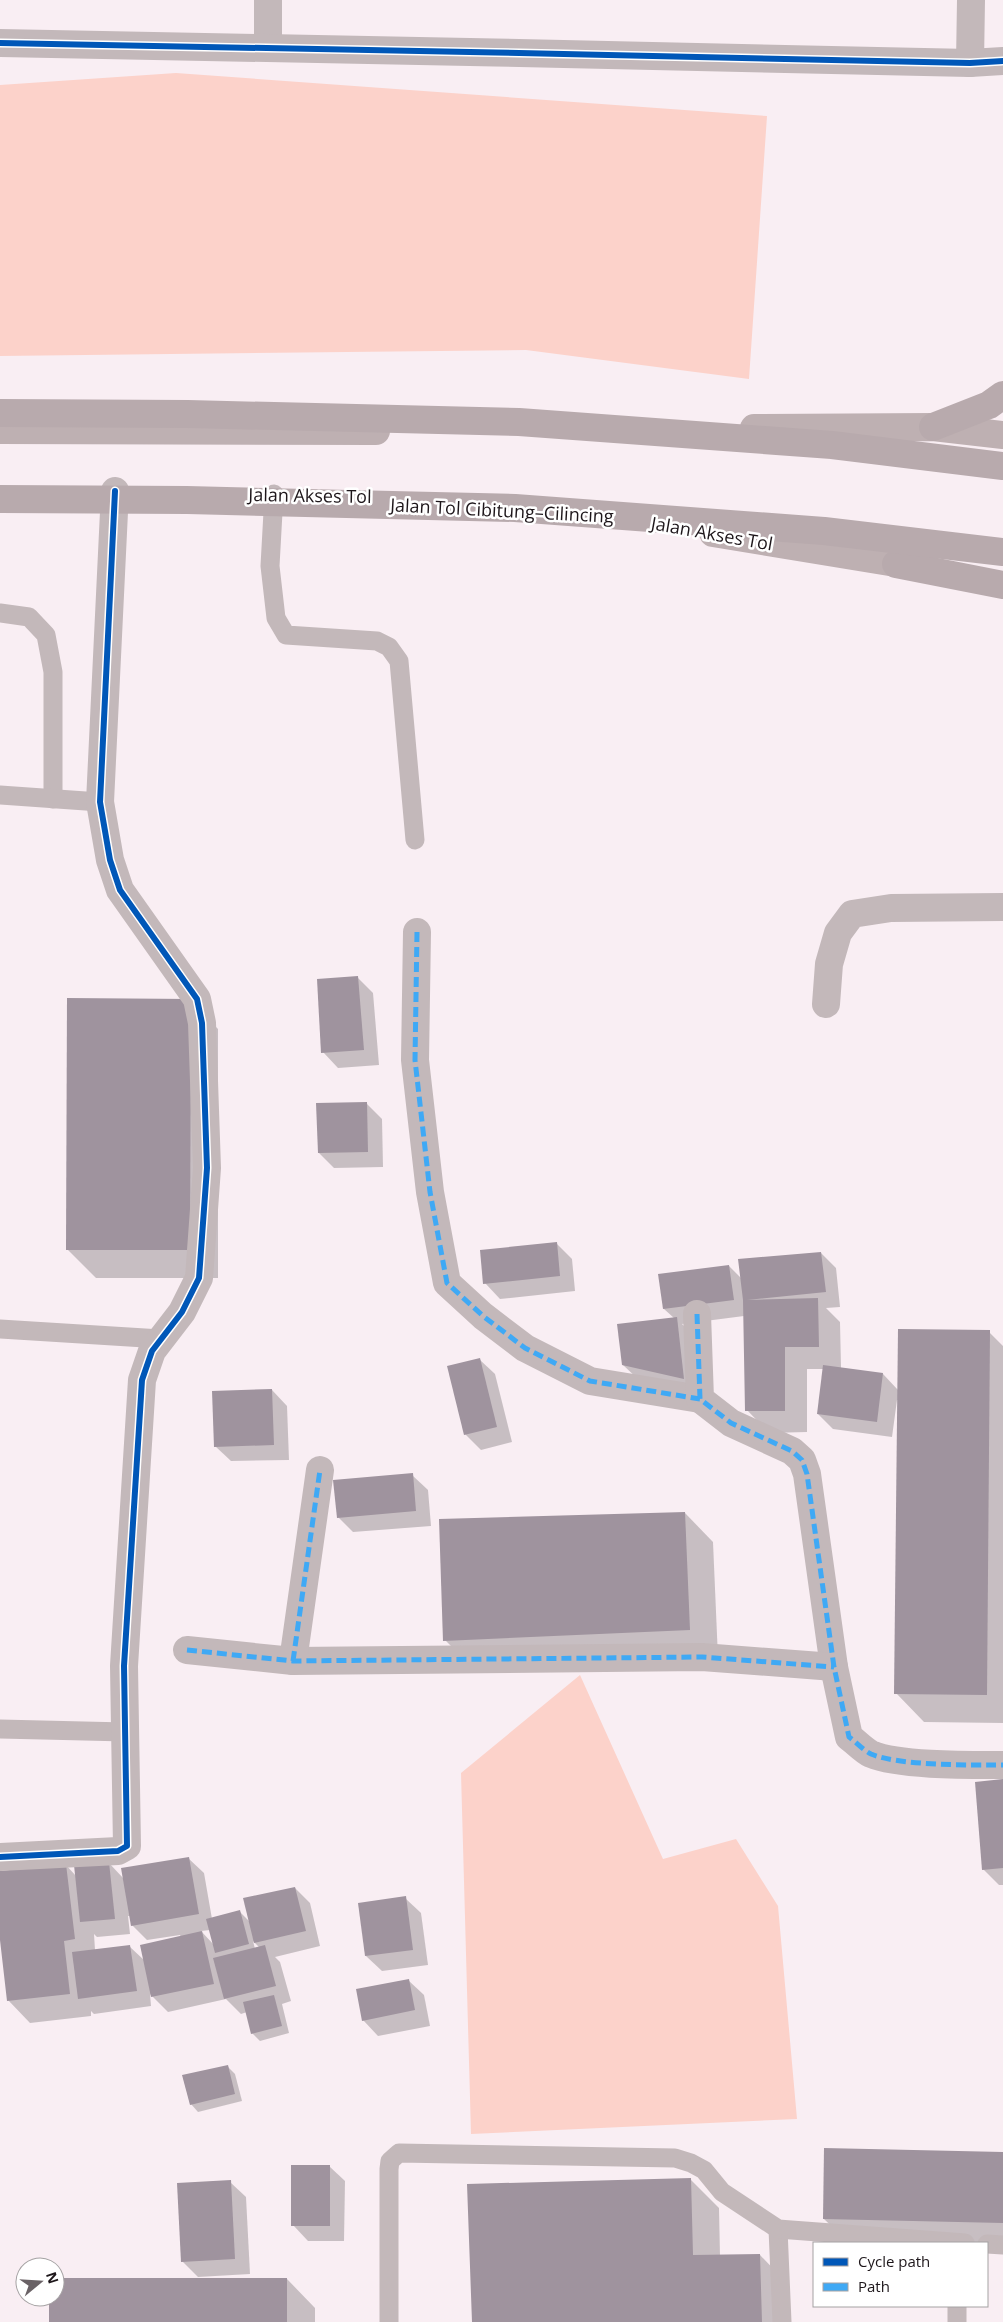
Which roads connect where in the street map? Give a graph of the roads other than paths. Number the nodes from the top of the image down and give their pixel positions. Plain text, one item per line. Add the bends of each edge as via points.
1 (268, 0) edge
2 (971, 0) edge
3 (0, 43) edge
4 (268, 47) junction
5 (1003, 61) edge
6 (970, 63) junction
7 (1003, 394) edge
8 (0, 413) edge
9 (933, 427) junction
10 (0, 430) edge
11 (1003, 435) edge
12 (1003, 466) edge
13 (0, 490) edge
14 (115, 491) junction
15 (274, 494) junction
16 (0, 499) edge
17 (1003, 552) edge
18 (896, 564) junction
19 (1003, 579) edge
20 (1003, 585) edge
21 (0, 613) edge
22 (0, 795) edge
23 (53, 799) junction
24 (100, 802) junction
25 (415, 840) dead end
26 (1003, 907) edge
27 (417, 932) dead end
28 (826, 1004) dead end
29 (697, 1314) dead end
30 (0, 1329) edge
31 (161, 1339) junction
32 (700, 1399) junction
33 (320, 1470) dead end
34 (187, 1650) dead end
35 (293, 1661) junction
36 (834, 1667) junction
37 (0, 1729) edge
38 (126, 1732) junction
39 (1003, 1765) edge
40 (0, 1857) edge
41 (778, 2229) junction
42 (945, 2242) edge
43 (988, 2244) edge
44 (1003, 2245) edge
45 (957, 2307) edge
46 (388, 2322) edge
47 (782, 2322) edge
48 (957, 2322) edge

1 - 4 street
2 - 6 street
3 - 4 street
4 - 6 street
5 - 6 street
7 - 9 highway via 989,405
8 - 12 highway, bridge via 519,422 832,445
9 - 10 main road via 272,432
9 - 11 main road
13 - 14 main road, Jalan Akses Tol
14 - 15 main road, Jalan Akses Tol
14 - 24 street
15 - 18 main road, Jalan Akses Tol via 516,500
15 - 25 lane via 270,566 276,618 286,636 377,640 388,647 399,661
16 - 17 highway, Jalan Tol Cibitung–Cilincing, bridge via 515,508 824,531
18 - 19 main road, Jalan Akses Tol
18 - 20 highway
21 - 23 lane via 29,616 46,635 53,672
22 - 23 lane
23 - 24 lane
24 - 31 street via 110,860 120,890 197,999 202,1023 207,1168 199,1278 182,1312
26 - 28 street via 891,908 852,914 838,933 829,964
27 - 32 street via 415,1060 430,1192 447,1282 482,1316 525,1348 590,1381
29 - 32 street
30 - 31 lane
31 - 38 street via 152,1351 142,1380 124,1666
32 - 36 street via 731,1423 802,1460 807,1474
33 - 35 street
34 - 35 street
35 - 36 street via 702,1657
36 - 39 street via 849,1737 870,1754 895,1760
37 - 38 lane
38 - 40 street via 125,1848
41 - 42 lane
41 - 46 lane via 722,2192 704,2170 675,2158 399,2153 390,2161 389,2169
41 - 47 lane
43 - 44 lane
45 - 48 lane

